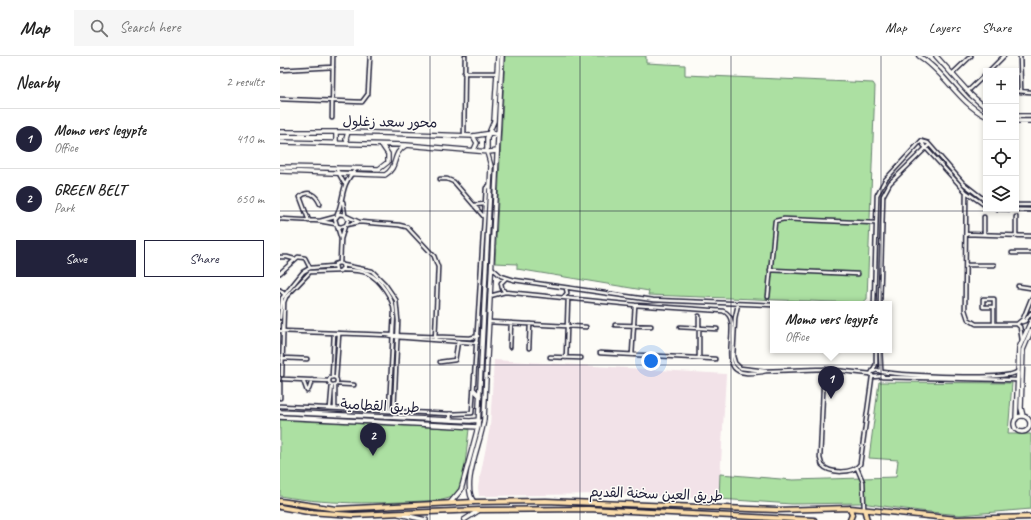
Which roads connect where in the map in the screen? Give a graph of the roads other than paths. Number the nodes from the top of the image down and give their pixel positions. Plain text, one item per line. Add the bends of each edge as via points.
1 (333, 56) edge
2 (370, 56) edge
3 (465, 56) edge
4 (498, 56) edge
5 (502, 56) edge
6 (914, 56) edge
7 (919, 56) edge
8 (936, 56) edge
9 (1004, 56) edge
10 (1020, 56) edge
11 (968, 57) edge
12 (333, 67) junction
13 (992, 68) edge
14 (280, 70) edge
15 (464, 73) junction
16 (497, 73) junction
17 (952, 74) junction
18 (982, 78) edge
19 (968, 91) junction
20 (1021, 92) joint
21 (1031, 92) edge
22 (280, 99) edge
23 (333, 102) junction
24 (983, 105) edge
25 (983, 114) edge
26 (1019, 116) edge
27 (1031, 116) edge
28 (332, 118) dead end
29 (1019, 122) edge
30 (1031, 122) edge
31 (281, 131) edge
32 (336, 132) junction
33 (348, 132) junction
34 (488, 134) junction
35 (464, 135) junction
36 (498, 135) junction
37 (473, 136) junction
38 (921, 140) junction
39 (280, 142) edge
40 (336, 143) junction
41 (348, 144) junction
42 (382, 145) junction
43 (406, 145) junction
44 (929, 145) junction
45 (925, 148) junction
46 (474, 150) junction
47 (497, 151) junction
48 (487, 152) junction
49 (280, 167) edge
50 (336, 168) junction
51 (356, 170) junction
52 (280, 171) edge
53 (339, 174) junction
54 (351, 174) junction
55 (440, 179) dead end
56 (345, 183) junction
57 (490, 184) junction
58 (966, 192) junction
59 (983, 200) edge
60 (342, 202) junction
61 (320, 204) dead end
62 (484, 204) junction
63 (983, 204) edge
64 (474, 205) junction
65 (1019, 205) edge
66 (1031, 205) edge
67 (1019, 210) edge
68 (1031, 210) edge
69 (336, 216) junction
70 (346, 216) junction
71 (484, 217) junction
72 (984, 217) dead end
73 (1016, 217) dead end
74 (280, 219) edge
75 (309, 221) junction
76 (319, 221) junction
77 (359, 222) junction
78 (875, 223) junction
79 (336, 225) junction
80 (345, 225) junction
81 (966, 234) junction
82 (984, 234) junction
83 (1016, 235) junction
84 (1031, 236) edge
85 (341, 238) junction
86 (1012, 253) dead end
87 (1031, 253) edge
88 (280, 257) edge
89 (294, 260) junction
90 (341, 264) junction
91 (335, 265) junction
92 (966, 265) junction
93 (994, 265) dead end
94 (491, 267) junction
95 (310, 268) junction
96 (336, 270) junction
97 (342, 270) junction
98 (770, 270) junction
99 (280, 273) edge
100 (858, 274) dead end
101 (507, 278) junction
102 (386, 286) junction
103 (1018, 286) dead end
104 (383, 288) junction
105 (565, 288) junction
106 (1031, 288) edge
107 (280, 290) edge
108 (505, 292) junction
109 (284, 294) junction
110 (490, 296) junction
111 (768, 297) dead end
112 (563, 298) junction
113 (568, 298) junction
114 (874, 298) joint
115 (880, 299) joint
116 (1031, 299) edge
117 (738, 304) junction
118 (635, 305) junction
119 (770, 305) edge
120 (994, 307) junction
121 (1031, 313) edge
122 (730, 315) junction
123 (735, 315) junction
124 (699, 316) dead end
125 (280, 318) edge
126 (1031, 321) edge
127 (488, 322) junction
128 (1021, 322) junction
129 (511, 323) junction
130 (530, 324) junction
131 (994, 324) junction
132 (1017, 324) junction
133 (615, 325) dead end
134 (567, 326) junction
135 (634, 326) junction
136 (651, 326) dead end
137 (586, 327) dead end
138 (680, 327) dead end
139 (699, 328) junction
140 (717, 329) dead end
141 (280, 330) edge
142 (284, 331) junction
143 (1031, 331) edge
144 (334, 333) junction
145 (339, 334) junction
146 (395, 335) junction
147 (478, 336) junction
148 (435, 338) junction
149 (1022, 340) junction
150 (458, 341) junction
151 (477, 343) junction
152 (510, 347) dead end
153 (529, 348) dead end
154 (600, 353) dead end
155 (876, 353) edge
156 (880, 353) edge
157 (632, 355) junction
158 (550, 357) dead end
159 (282, 358) junction
160 (566, 358) junction
161 (581, 358) dead end
162 (699, 358) junction
163 (307, 359) dead end
164 (715, 359) dead end
165 (440, 362) dead end
166 (824, 369) junction
167 (766, 371) junction
168 (882, 372) junction
169 (1017, 372) junction
170 (872, 374) junction
171 (281, 375) edge
172 (332, 377) junction
173 (882, 377) junction
174 (336, 378) junction
175 (283, 379) junction
176 (302, 380) junction
177 (312, 380) junction
178 (1017, 380) junction
179 (329, 381) junction
180 (280, 384) edge
181 (336, 384) junction
182 (332, 385) junction
183 (354, 385) dead end
184 (474, 390) junction
185 (480, 396) junction
186 (280, 398) edge
187 (280, 406) edge
188 (330, 408) junction
189 (335, 408) junction
190 (389, 411) junction
191 (394, 411) junction
192 (280, 412) edge
193 (334, 414) junction
194 (450, 414) junction
195 (1023, 416) junction
196 (280, 417) edge
197 (1016, 419) junction
198 (334, 420) junction
199 (450, 420) junction
200 (479, 420) junction
201 (1030, 421) edge
202 (478, 427) junction
203 (1026, 430) junction
204 (1031, 430) edge
205 (857, 468) junction
206 (461, 490) junction
207 (469, 492) junction
208 (280, 501) edge
209 (474, 502) junction
210 (449, 504) junction
211 (280, 507) edge
212 (850, 508) junction
213 (864, 509) junction
214 (480, 510) junction
215 (398, 514) junction
216 (1031, 517) edge
217 (426, 520) edge
218 (464, 520) edge
219 (814, 520) edge
220 (850, 520) edge
221 (867, 520) edge

1 - 12 street
2 - 23 street via 369,88 365,100 360,103
3 - 15 street
4 - 16 main road
5 - 36 main road
6 - 7 main road
7 - 25 main road via 936,68 969,104
8 - 17 main road
9 - 13 street
10 - 20 street
11 - 17 street
12 - 14 street
12 - 23 street
15 - 16 street
15 - 35 street
16 - 34 main road via 494,121
17 - 19 main road
18 - 19 street
19 - 24 main road
20 - 21 street
22 - 23 street
23 - 28 street
26 - 27 main road
29 - 30 main road
31 - 32 main road, محور سعد زغلول
32 - 33 main road, محور سعد زغلول
32 - 40 main road
33 - 35 main road, محور سعد زغلول
33 - 41 main road
34 - 36 main road, محور سعد زغلول
34 - 37 main road, محور سعد زغلول
34 - 48 main road
35 - 37 main road, محور سعد زغلول
36 - 47 main road
37 - 46 main road via 477,143
38 - 44 street
38 - 45 street
38 - 78 street via 882,184 876,201
39 - 40 main road, محور سعد زغلول
40 - 41 main road, محور سعد زغلول
41 - 42 main road, محور سعد زغلول
42 - 43 main road, محور سعد زغلول
42 - 51 main road via 388,154 387,165 375,170
43 - 46 main road, محور سعد زغلول
43 - 54 main road via 398,151 394,166 388,174
44 - 45 street
44 - 59 street via 964,184
45 - 58 street
45 - 115 street via 890,183 883,196
46 - 48 main road, محور سعد زغلول
47 - 48 main road, محور سعد زغلول
47 - 94 main road
48 - 57 main road via 491,164
49 - 50 main road
50 - 51 main road
50 - 53 street
51 - 54 street
52 - 53 main road
53 - 54 main road
53 - 56 street
54 - 56 street
55 - 64 street via 450,180
56 - 60 street
57 - 62 street via 486,188
57 - 185 main road
58 - 63 street
58 - 81 street
60 - 69 street
60 - 70 street
61 - 75 street via 313,194 304,194 300,197
62 - 64 street
62 - 71 street
64 - 71 street
65 - 66 street
67 - 68 street
69 - 70 street
69 - 76 street
69 - 79 street
70 - 77 street
70 - 80 street via 348,220
71 - 147 street
72 - 82 street
73 - 83 street
74 - 75 street
75 - 76 street
76 - 79 street
77 - 80 street
77 - 148 street via 407,227 434,256 438,267
78 - 98 street via 778,220 774,224
78 - 114 street
79 - 80 street
79 - 85 street
80 - 85 street
81 - 82 street
81 - 92 street
82 - 83 street
83 - 84 street
85 - 90 street
86 - 87 street
88 - 89 street
89 - 95 street via 298,257 305,258
89 - 99 street
90 - 91 street
90 - 97 street
90 - 102 street via 369,270
91 - 95 street via 328,268
91 - 96 street
92 - 93 street
92 - 131 street via 966,315 976,324
94 - 101 street
94 - 110 main road
95 - 109 street via 303,272
96 - 97 street
96 - 142 street via 310,272 288,295 284,302
97 - 104 street via 365,272
98 - 100 street
98 - 111 street
101 - 105 street
101 - 108 street via 501,284
102 - 104 street
102 - 146 street via 394,295 397,304
103 - 106 street
104 - 146 street via 393,304
105 - 112 street via 567,293
105 - 117 street via 653,300
107 - 109 street
108 - 110 street
108 - 112 street
109 - 125 street
110 - 127 main road
112 - 113 street
113 - 118 street
113 - 134 street
114 - 115 street
116 - 128 street
117 - 119 street
117 - 123 street
118 - 122 street via 723,311
118 - 135 street
120 - 120 street via 993,298 983,298 983,307
120 - 131 street
121 - 128 street
122 - 123 street
122 - 167 street via 733,366 743,372
123 - 167 street via 735,363 742,369
124 - 139 street
126 - 149 main road
127 - 129 street
127 - 207 main road via 483,425 469,481
128 - 132 street
129 - 130 street
129 - 152 street
130 - 134 street
130 - 153 street
131 - 132 street
132 - 149 street
133 - 135 street
134 - 137 street
134 - 160 street
135 - 136 street
135 - 157 street
138 - 139 street
139 - 140 street
139 - 162 street
141 - 142 street
142 - 144 street
142 - 159 street
143 - 195 main road via 1022,355
144 - 145 street
144 - 172 street
145 - 146 street
145 - 174 street
146 - 148 street
146 - 190 street
146 - 191 street
147 - 148 street
147 - 151 street
148 - 150 street
149 - 169 main road
150 - 151 street
150 - 165 street via 455,360
151 - 184 street
154 - 157 street
155 - 170 street via 876,364
156 - 168 street
157 - 162 street
158 - 160 street
159 - 163 street
159 - 171 street
160 - 161 street
162 - 164 street
166 - 167 street
166 - 170 street
166 - 205 street via 820,463 829,470 850,471
168 - 169 street via 978,376 1009,375
168 - 170 street
168 - 173 street
169 - 178 main road
170 - 173 street
170 - 205 street via 861,461
171 - 175 street
172 - 174 street
172 - 179 street
173 - 178 street
174 - 181 street
175 - 176 street
175 - 180 street
176 - 177 street
176 - 177 street via 307,391
177 - 179 street
178 - 197 main road
179 - 182 street
180 - 186 street
181 - 182 street
181 - 183 street
181 - 189 street
182 - 188 street
184 - 185 main road
184 - 194 street via 471,414
185 - 200 main road
187 - 188 street
188 - 189 street
189 - 190 street
190 - 191 street
191 - 194 street
192 - 193 main road, طريق القطامية
193 - 198 main road
193 - 199 main road, طريق القطامية
194 - 199 main road
195 - 197 main road
195 - 201 main road
196 - 198 main road, طريق القطامية
197 - 203 main road via 1014,424 1017,429
198 - 202 main road, طريق القطامية
199 - 200 main road, طريق القطامية
200 - 202 main road
201 - 203 main road
202 - 206 main road
203 - 204 main road
205 - 213 street via 863,482
206 - 207 main road via 465,494
206 - 210 main road via 458,497
207 - 209 main road
208 - 210 main road, طريق العين سخنة القديم via 336,509
209 - 210 main road, طريق العين سخنة القديم
209 - 212 main road, طريق العين سخنة القديم via 582,502 777,510
211 - 215 main road, طريق العين سخنة القديم via 330,514
212 - 213 main road, طريق العين سخنة القديم
212 - 220 main road
213 - 216 main road, طريق العين سخنة القديم via 957,519
213 - 221 main road
214 - 215 main road, طريق العين سخنة القديم
214 - 218 main road
214 - 219 main road, طريق العين سخنة القديم via 588,510
215 - 217 main road

